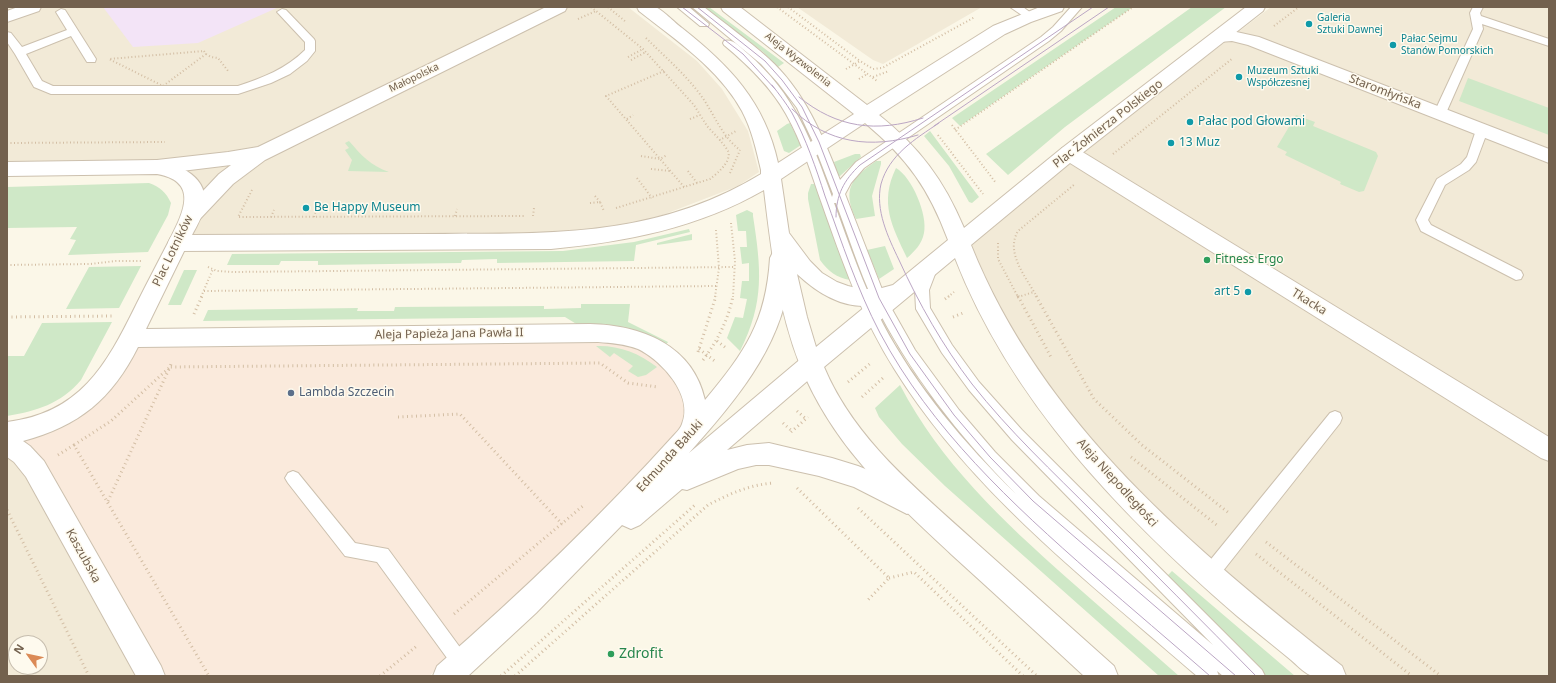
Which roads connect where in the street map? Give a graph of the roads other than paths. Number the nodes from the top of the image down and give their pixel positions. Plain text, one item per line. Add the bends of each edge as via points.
1 (33, 7) edge
2 (559, 7) edge
3 (645, 7) edge
4 (682, 7) edge
5 (697, 7) edge
6 (728, 7) edge
7 (1016, 7) edge
8 (1056, 7) edge
9 (1077, 7) edge
10 (1257, 7) edge
11 (1478, 7) edge
12 (61, 12) dead end
13 (282, 12) dead end
14 (1030, 16) junction
15 (7, 17) edge
16 (1476, 18) junction
17 (73, 31) junction
18 (7, 35) edge
19 (1219, 37) junction
20 (1549, 43) edge
21 (20, 52) junction
22 (91, 59) dead end
23 (1440, 113) junction
24 (867, 115) junction
25 (1482, 130) junction
26 (896, 141) junction
27 (815, 149) junction
28 (269, 150) junction
29 (1069, 153) junction
30 (1549, 156) edge
31 (157, 167) junction
32 (7, 169) edge
33 (771, 176) junction
34 (839, 194) junction
35 (191, 216) junction
36 (779, 232) junction
37 (841, 238) junction
38 (960, 242) junction
39 (178, 243) junction
40 (938, 260) junction
41 (1516, 276) dead end
42 (874, 304) junction
43 (131, 338) junction
44 (811, 364) junction
45 (1335, 418) dead end
46 (7, 434) edge
47 (684, 441) junction
48 (7, 443) edge
49 (1549, 450) edge
50 (293, 478) dead end
51 (648, 502) junction
52 (946, 532) junction
53 (1209, 575) junction
54 (489, 639) junction
55 (454, 670) edge
56 (151, 676) edge
57 (1104, 676) edge
58 (1210, 676) edge
59 (1236, 676) edge
60 (1256, 676) edge
61 (1332, 676) edge

1 - 15 street
2 - 28 street, Małopolska
3 - 33 street via 706,57 733,86 750,110 758,128
4 - 27 lane via 743,54 767,78
5 - 27 lane via 750,48 779,76 802,107
6 - 24 street, Aleja Wyzwolenia
7 - 14 lane
8 - 14 street
9 - 26 lane via 1045,39
10 - 19 street, Plac Żołnierza Polskiego
11 - 16 lane
12 - 17 lane
13 - 21 lane via 310,41 310,51 303,60 284,72 238,90 51,90 38,84
14 - 24 street via 999,30
16 - 20 lane
16 - 23 lane via 1478,29
17 - 21 lane
17 - 22 lane
18 - 21 lane
19 - 23 street, Staromłyńska via 1232,36 1253,41
19 - 29 street, Plac Żołnierza Polskiego
23 - 25 street, Staromłyńska
24 - 26 street
24 - 27 street
25 - 30 street, Staromłyńska
25 - 41 lane via 1472,159 1465,167 1441,182 1422,220 1426,228
26 - 34 lane via 857,168 846,180
26 - 38 street via 912,156 932,184
27 - 33 street
27 - 34 lane
27 - 37 lane
28 - 31 street, Małopolska via 228,159
28 - 35 street, Małopolska via 226,179
29 - 38 street, Plac Żołnierza Polskiego
29 - 49 street, Tkacka
31 - 32 street, Plac Lotników
31 - 35 street, Plac Lotników via 177,172 187,180 195,201
33 - 36 street
33 - 39 street via 710,208 642,229 585,238 523,241
34 - 37 lane via 836,215
34 - 42 lane
35 - 39 street, Plac Lotników
36 - 42 street via 794,257 818,281 840,293
36 - 44 street via 791,302
36 - 47 street, Edmunda Bałuki via 778,286 761,339 721,398
37 - 42 lane
38 - 40 street, Plac Żołnierza Polskiego
38 - 53 street, Aleja Niepodległości via 973,275 1002,333 1054,411 1131,500
39 - 43 street, Plac Lotników
40 - 42 street, Plac Żołnierza Polskiego via 902,290
40 - 60 lane via 929,270 924,282 921,296 923,309 947,349 974,386 1017,435
42 - 44 street, Plac Żołnierza Polskiego
42 - 58 lane via 899,364 916,391 978,467 1036,525
42 - 59 lane via 930,384 964,428 1001,469 1062,528
43 - 46 street, Plac Lotników via 106,380 82,402 39,426
43 - 47 street, Aleja Papieża Jana Pawła II via 600,333 627,337 652,346 669,358 683,376 693,397 695,411 693,425
44 - 51 street, Edmunda Bałuki
44 - 52 street via 836,413 860,448 896,486
45 - 53 lane
47 - 54 street, Edmunda Bałuki via 578,554
48 - 56 street, Kaszubska via 22,454 35,469
50 - 55 lane via 351,550 382,555 437,629
51 - 52 street, Edmunda Bałuki via 711,467 746,456 767,454 789,457 866,479 908,502
51 - 54 street, Edmunda Bałuki
52 - 57 street
53 - 61 street, Aleja Niepodległości
54 - 55 street, Edmunda Bałuki

